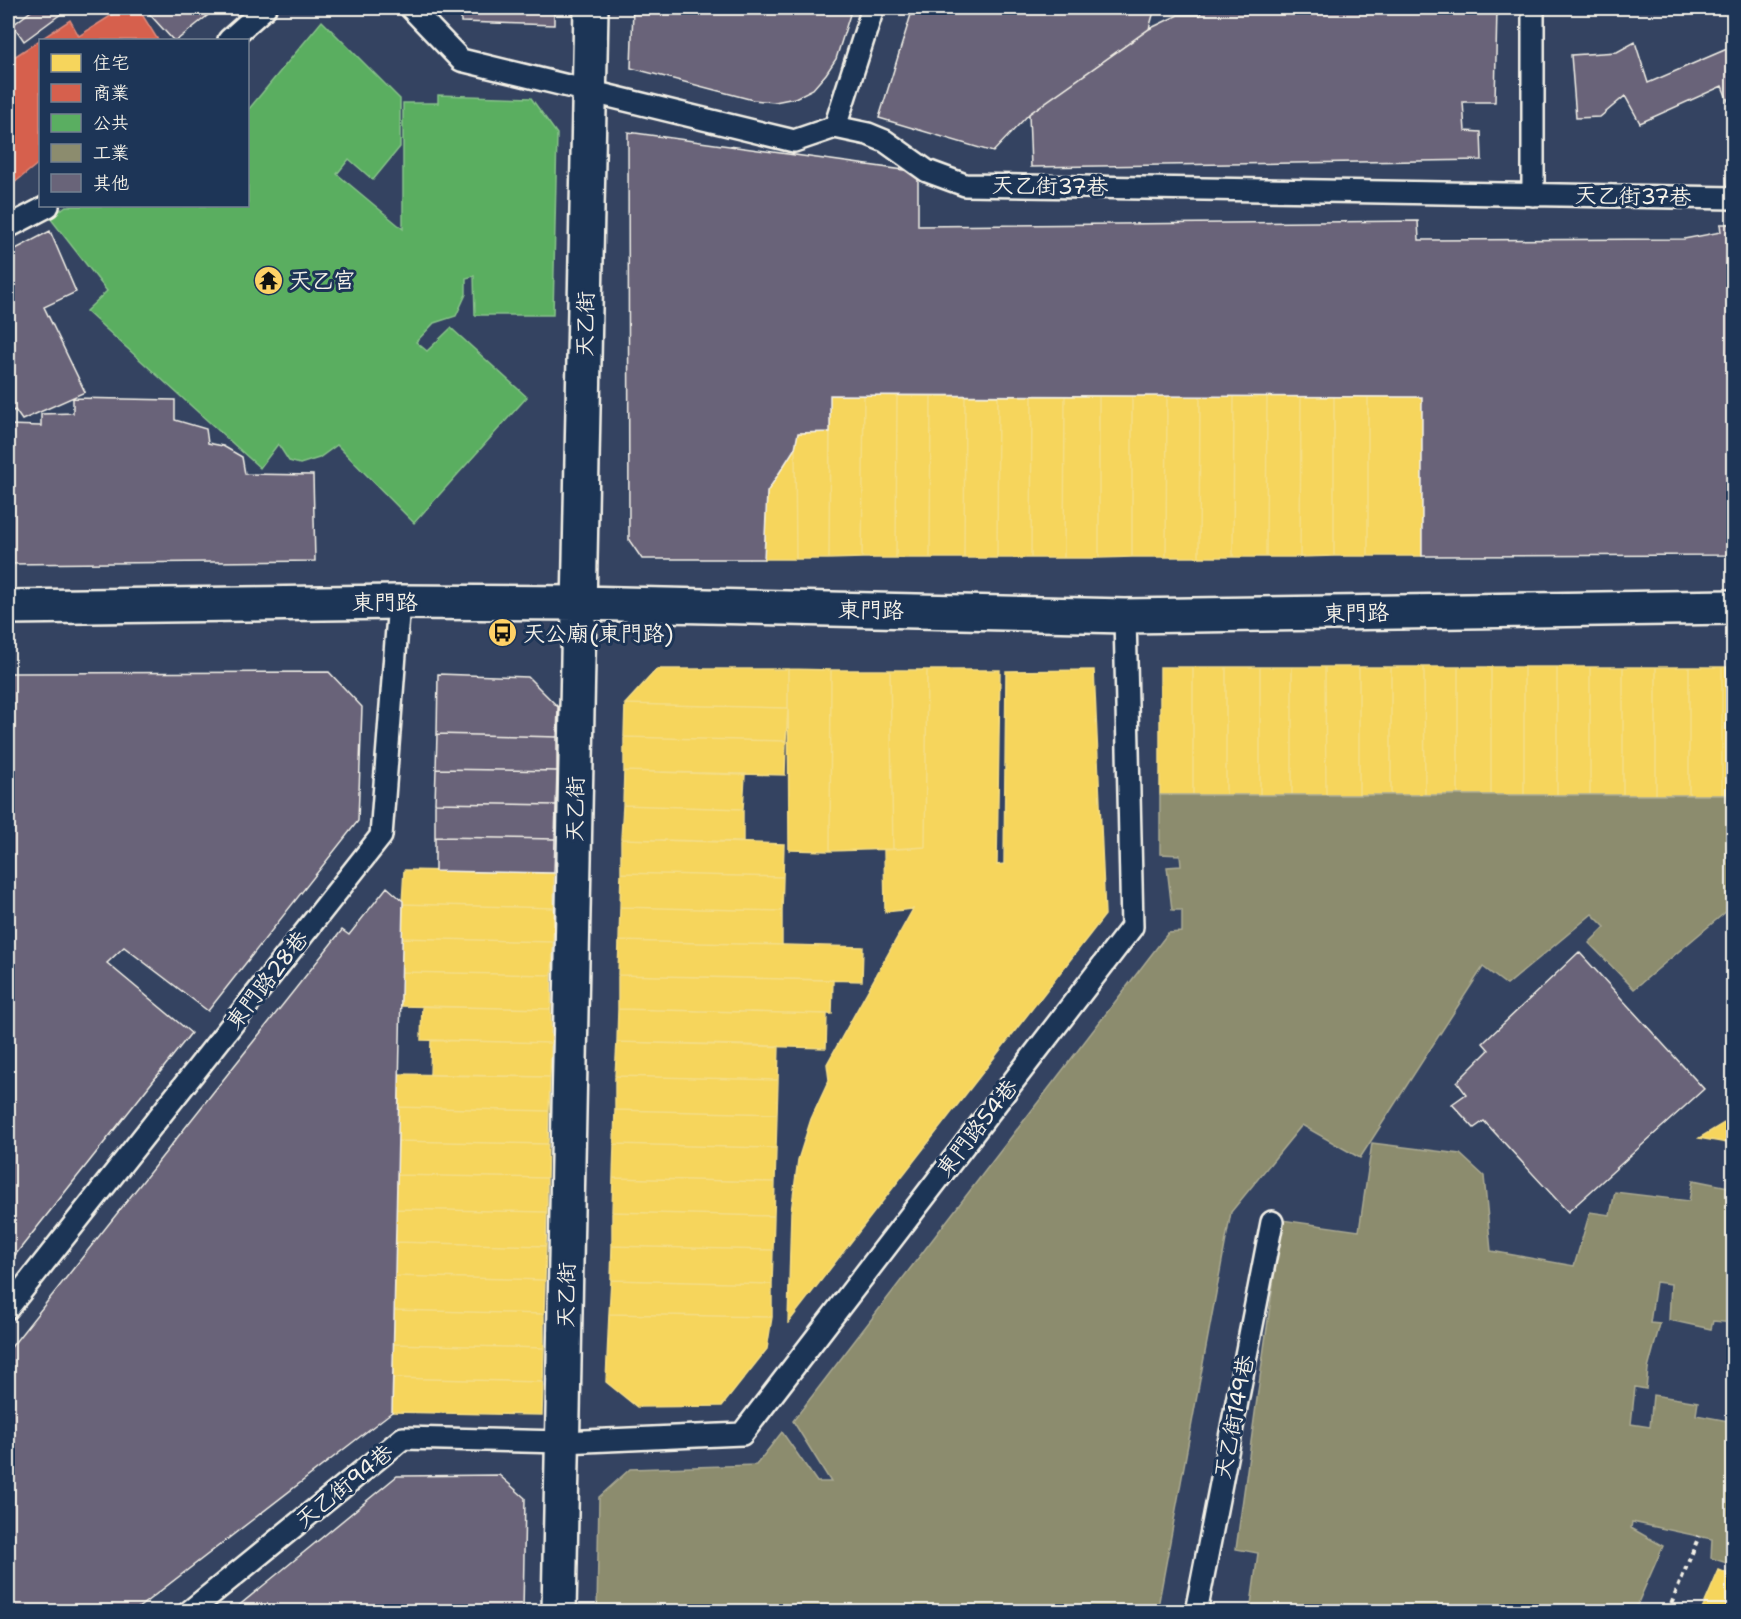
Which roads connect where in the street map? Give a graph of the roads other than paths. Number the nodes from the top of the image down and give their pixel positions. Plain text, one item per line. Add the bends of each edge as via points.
1 (265, 8) edge
2 (411, 8) edge
3 (591, 8) edge
4 (873, 8) edge
5 (1533, 8) edge
6 (230, 39) edge
7 (590, 91) junction
8 (835, 127) junction
9 (1533, 195) junction
10 (1734, 198) edge
11 (46, 207) edge
12 (8, 227) edge
13 (399, 602) junction
14 (579, 603) junction
15 (8, 607) edge
16 (1734, 607) edge
17 (1125, 616) junction
18 (1272, 1222) dead end
19 (8, 1308) edge
20 (563, 1442) junction
21 (189, 1611) edge
22 (559, 1611) edge
23 (1196, 1611) edge

1 - 6 lane
2 - 7 lane via 461,60
3 - 7 street, 天乙街
4 - 8 lane
5 - 9 lane
7 - 8 lane via 794,141
7 - 14 street, 天乙街
8 - 9 lane, 天乙街37巷 via 885,141 927,171 965,185
9 - 10 lane, 天乙街37巷
11 - 12 lane
13 - 14 street, 東門路
13 - 15 street, 東門路
13 - 19 lane, 東門路28巷 via 381,836
14 - 17 street, 東門路
14 - 20 street, 天乙街
16 - 17 street, 東門路
17 - 20 lane, 東門路54巷 via 1132,927 742,1434
18 - 23 lane, 天乙街149巷
20 - 21 lane, 天乙街94巷 via 403,1438
20 - 22 street, 天乙街

